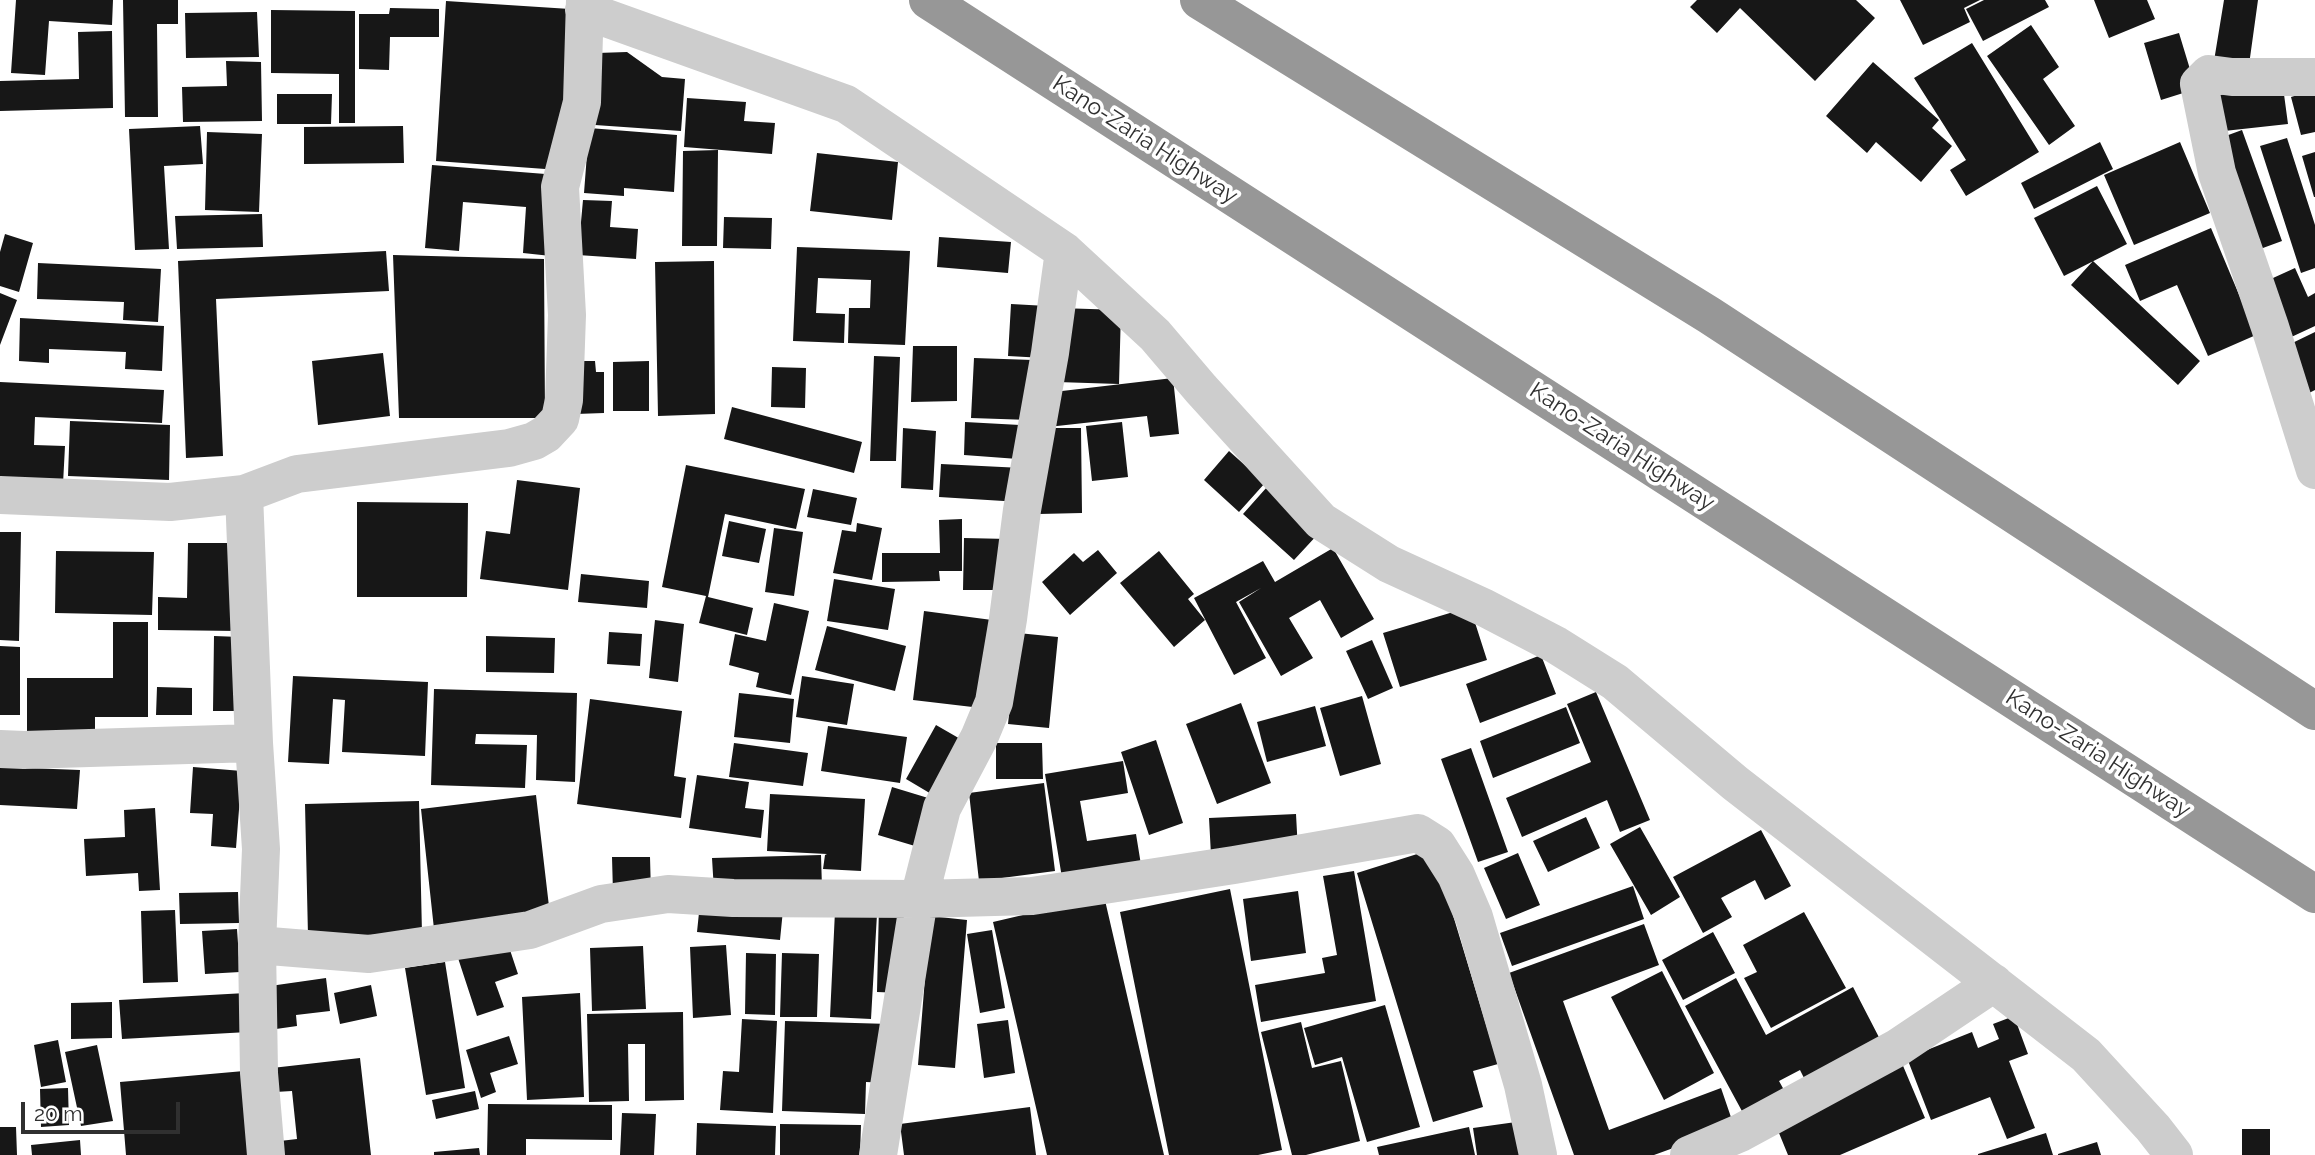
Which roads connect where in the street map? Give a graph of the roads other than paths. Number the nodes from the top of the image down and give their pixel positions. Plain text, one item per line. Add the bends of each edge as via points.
1 (928, 0) edge
2 (1199, 0) edge
3 (585, 5) edge
4 (2315, 77) edge
5 (1064, 251) junction
6 (2315, 470) edge
7 (244, 494) junction
8 (0, 495) edge
9 (2315, 711) edge
10 (254, 743) junction
11 (0, 748) edge
12 (2315, 894) edge
13 (919, 899) junction
14 (257, 945) junction
15 (1994, 983) junction
16 (266, 1155) edge
17 (878, 1155) edge
18 (1538, 1155) edge
19 (1689, 1155) edge
20 (2174, 1155) edge

1 - 12 highway, Kano-Zaria Highway
2 - 9 highway via 1709,315
3 - 5 street via 846,104
3 - 7 street via 582,102 560,187 566,315 560,419 534,441 509,448 297,474
4 - 6 street via 2210,75 2199,84 2217,173
5 - 13 street via 994,702 942,808
5 - 15 street via 1155,335 1321,521 1389,564 1556,645 1615,682 1735,783
7 - 8 street via 170,502
7 - 10 street
10 - 11 street
10 - 14 street via 261,849
13 - 14 street via 668,894 601,904 530,930 369,954
13 - 17 street
13 - 18 street via 1032,896 1418,833 1437,845 1474,917 1523,1085
14 - 16 street
15 - 19 street via 1898,1048 1740,1133
15 - 20 street via 2086,1055

